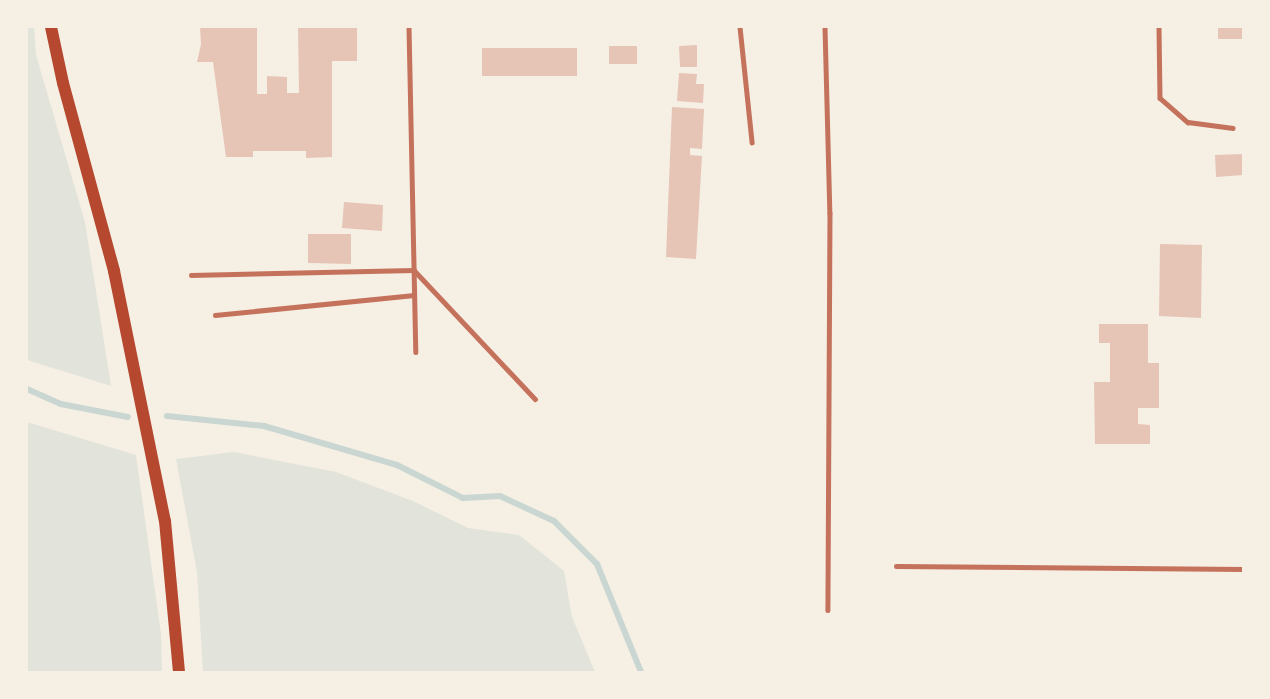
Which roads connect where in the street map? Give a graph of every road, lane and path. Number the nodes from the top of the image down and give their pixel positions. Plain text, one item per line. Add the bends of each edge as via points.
1 (51, 27) edge
2 (409, 27) edge
3 (740, 27) edge
4 (825, 27) edge
5 (1159, 27) edge
6 (1233, 128) dead end
7 (752, 142) dead end
8 (414, 270) junction
9 (191, 275) dead end
10 (414, 295) junction
11 (214, 315) dead end
12 (416, 352) dead end
13 (535, 399) dead end
14 (896, 566) dead end
15 (1243, 569) edge
16 (828, 610) dead end
17 (179, 672) edge

1 - 17 main road via 114,271 165,521
2 - 8 lane
3 - 7 lane
4 - 16 lane via 830,213
5 - 6 lane via 1160,98 1188,122
8 - 9 lane
8 - 10 lane
8 - 13 lane
10 - 11 lane
10 - 12 lane
14 - 15 lane

